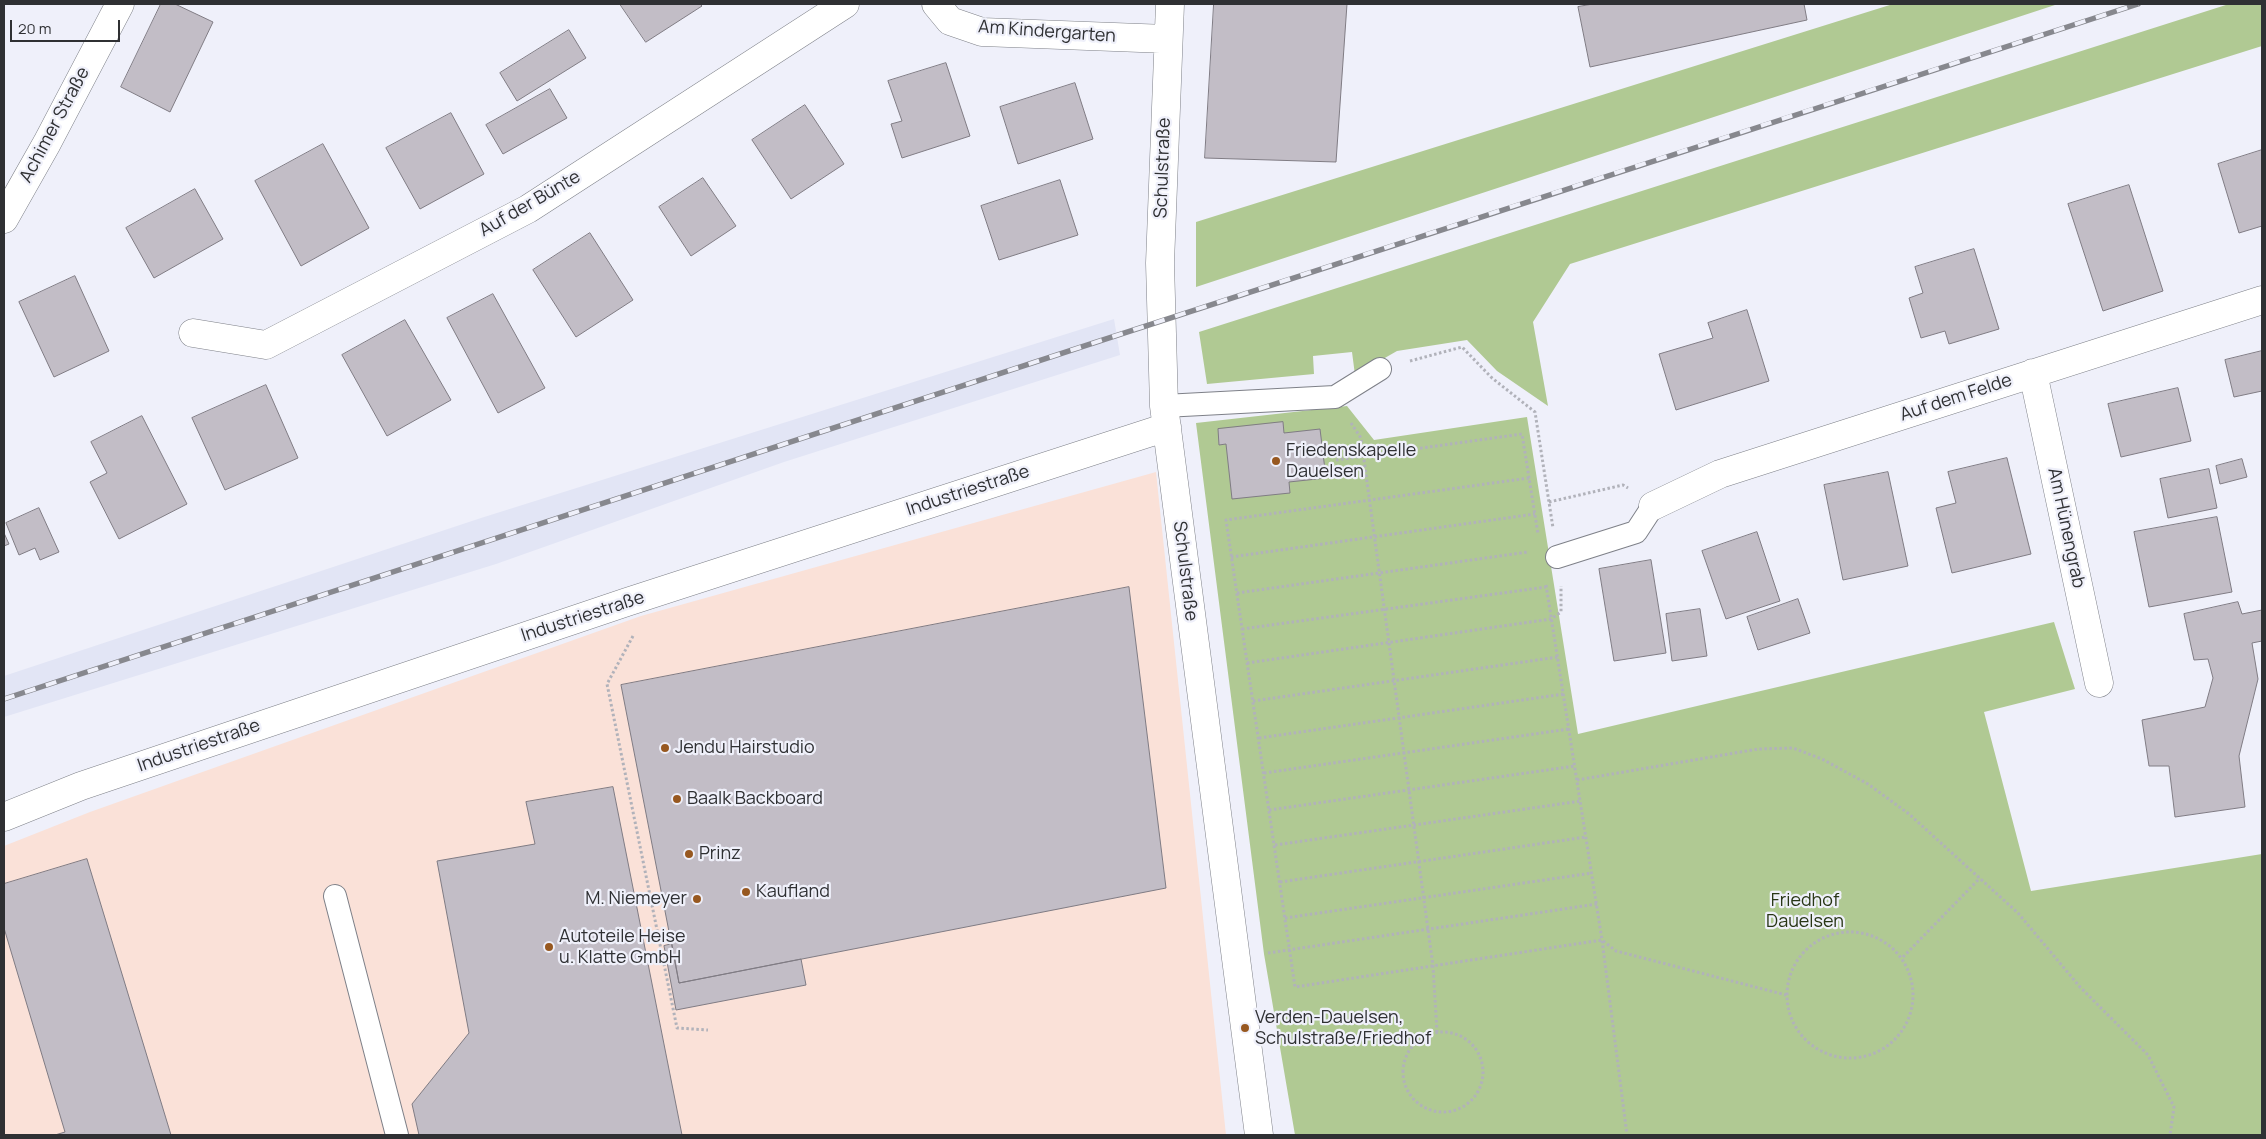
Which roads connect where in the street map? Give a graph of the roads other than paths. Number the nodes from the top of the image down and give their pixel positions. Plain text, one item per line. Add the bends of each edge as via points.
1 (120, 4) edge
2 (845, 4) edge
3 (936, 4) edge
4 (1170, 4) edge
5 (1168, 39) junction
6 (4, 219) edge
7 (2262, 300) edge
8 (193, 333) dead end
9 (1380, 369) road end
10 (2033, 373) junction
11 (1165, 417) junction
12 (1653, 506) joint
13 (1557, 557) road end
14 (2099, 683) dead end
15 (4, 817) edge
16 (335, 896) dead end
17 (397, 1135) edge
18 (1259, 1135) edge

1 - 6 street, Achimer Straße
2 - 8 street, Auf der Bünte via 528,209 266,345
3 - 5 street, Am Kindergarten via 950,21 982,32
4 - 5 street, Schulstraße
5 - 11 street, Schulstraße via 1160,263
7 - 10 street, Auf dem Felde
9 - 11 lane via 1335,397
10 - 12 street, Auf dem Felde via 1720,474
10 - 14 street, Am Hünengrab
11 - 15 street, Industriestraße via 81,786
11 - 18 street, Schulstraße
12 - 13 lane via 1636,532
16 - 17 lane

